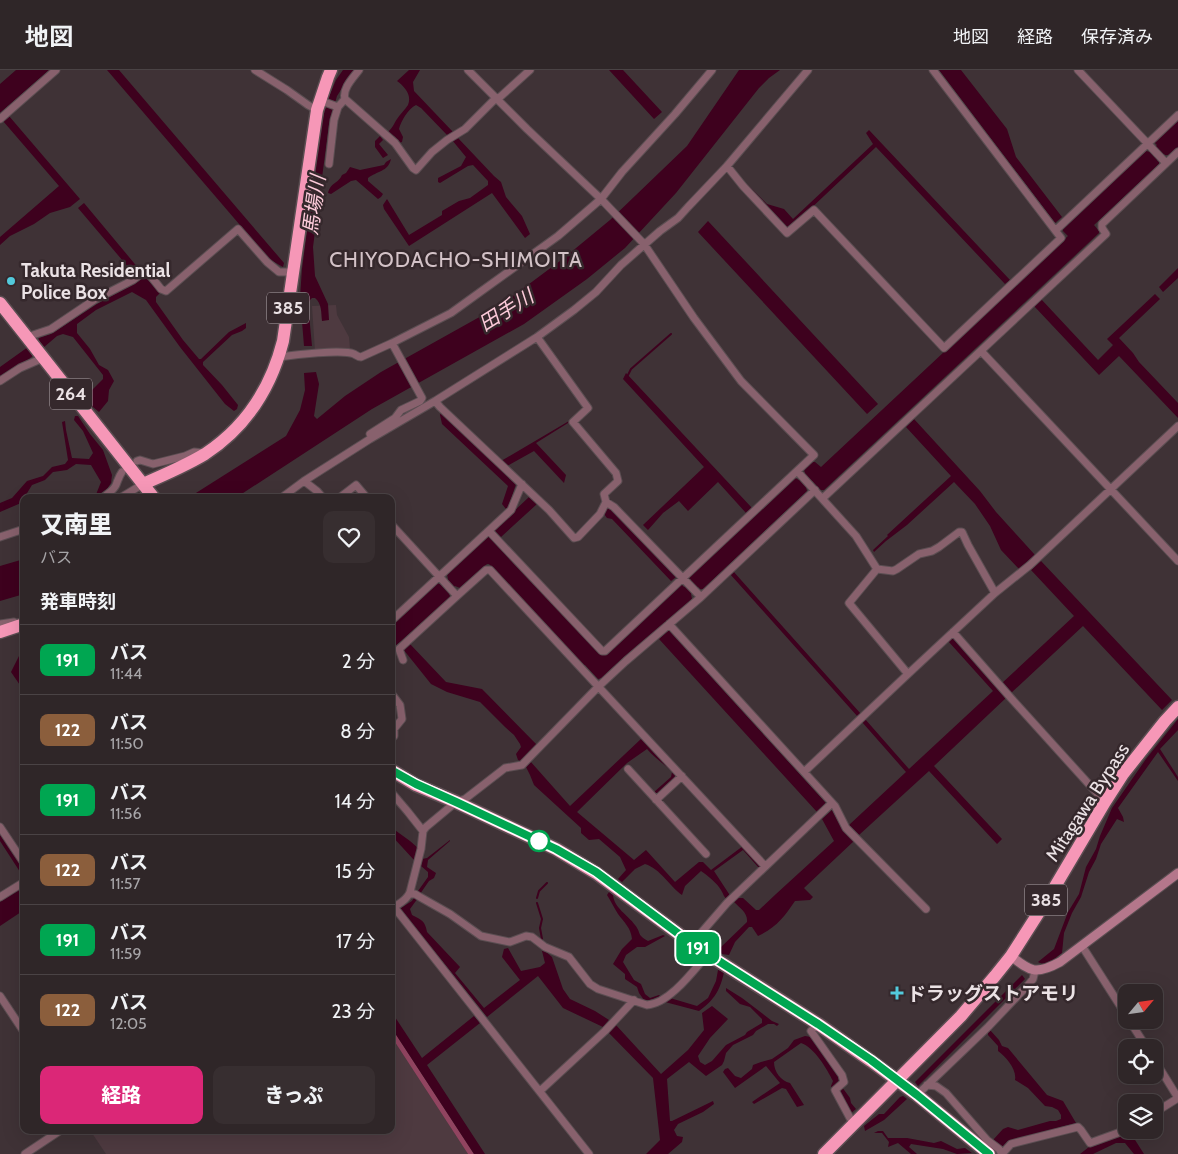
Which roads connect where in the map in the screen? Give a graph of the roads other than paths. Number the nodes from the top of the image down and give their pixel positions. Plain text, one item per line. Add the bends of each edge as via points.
1 (56, 70) edge
2 (255, 70) edge
3 (332, 70) edge
4 (359, 70) edge
5 (468, 70) edge
6 (530, 70) edge
7 (712, 70) edge
8 (808, 70) edge
9 (933, 70) edge
10 (1078, 70) edge
11 (345, 99) junction
12 (497, 99) junction
13 (320, 104) junction
14 (337, 107) junction
15 (1178, 115) edge
16 (0, 118) edge
17 (1150, 146) junction
18 (1178, 152) edge
19 (1164, 161) junction
20 (329, 164) dead end
21 (727, 166) junction
22 (603, 201) junction
23 (1056, 230) junction
24 (643, 242) junction
25 (292, 272) junction
26 (0, 303) edge
27 (27, 337) junction
28 (537, 337) junction
29 (393, 345) junction
30 (981, 351) junction
31 (279, 357) junction
32 (42, 358) junction
33 (0, 381) edge
34 (435, 401) junction
35 (1178, 426) edge
36 (370, 439) junction
37 (205, 454) junction
38 (137, 461) dead end
39 (122, 472) dead end
40 (799, 473) junction
41 (304, 481) junction
42 (522, 484) junction
43 (813, 488) junction
44 (1110, 489) junction
45 (149, 492) edge
46 (108, 494) edge
47 (286, 494) edge
48 (320, 494) edge
49 (345, 494) edge
50 (363, 494) edge
51 (823, 498) junction
52 (606, 502) junction
53 (395, 528) edge
54 (20, 530) edge
55 (489, 531) junction
56 (0, 537) edge
57 (1178, 561) edge
58 (877, 569) junction
59 (442, 579) junction
60 (684, 580) junction
61 (996, 593) junction
62 (455, 594) junction
63 (698, 595) junction
64 (395, 618) edge
65 (20, 623) edge
66 (0, 624) edge
67 (669, 624) junction
68 (20, 625) edge
69 (0, 632) edge
70 (953, 632) junction
71 (403, 660) dead end
72 (908, 674) junction
73 (598, 687) junction
74 (395, 698) edge
75 (1178, 707) edge
76 (395, 728) edge
77 (628, 769) dead end
78 (395, 772) edge
79 (804, 772) junction
80 (682, 776) junction
81 (395, 797) edge
82 (656, 800) junction
83 (456, 802) junction
84 (1105, 802) junction
85 (832, 803) junction
86 (0, 827) edge
87 (422, 831) junction
88 (706, 854) dead end
89 (20, 857) edge
90 (765, 866) junction
91 (1178, 873) edge
92 (20, 884) edge
93 (410, 894) junction
94 (0, 897) edge
95 (395, 906) edge
96 (926, 909) dead end
97 (395, 912) edge
98 (695, 946) junction
99 (1082, 946) junction
100 (708, 954) junction
101 (1011, 956) junction
102 (1035, 971) junction
103 (0, 996) edge
104 (634, 1000) junction
105 (1118, 1002) edge
106 (818, 1024) junction
107 (20, 1026) edge
108 (1163, 1074) edge
109 (897, 1081) junction
110 (927, 1085) junction
111 (540, 1091) junction
112 (917, 1095) junction
113 (1178, 1098) edge
114 (1163, 1107) edge
115 (855, 1123) junction
116 (1118, 1133) edge
117 (55, 1134) edge
118 (25, 1154) edge
119 (589, 1154) edge
120 (824, 1154) edge
121 (989, 1154) edge
122 (1002, 1154) edge

1 - 16 street
2 - 13 street via 308,105
3 - 13 highway, 385
4 - 11 street via 346,88
5 - 12 street
6 - 12 street
7 - 22 street via 622,172
8 - 21 street
9 - 23 street
10 - 17 street
11 - 12 street via 394,143 416,170 432,152 465,129
11 - 14 street
12 - 22 street
13 - 14 street
13 - 25 highway, 385
14 - 20 street
15 - 17 street
17 - 19 street
17 - 23 street
18 - 19 street
19 - 30 street via 1102,224 1106,234
21 - 23 street via 787,233 814,210 944,348 1061,238
21 - 24 street via 678,218
22 - 24 street
22 - 29 street via 466,302
24 - 28 street via 589,298
24 - 40 street via 741,381 814,455
25 - 27 street via 279,272 238,229 166,291 146,270 50,329
25 - 31 highway, 385
26 - 27 highway, 264
27 - 32 highway, 264
28 - 34 street
28 - 52 street via 588,408 573,422 616,473 618,481 604,494
29 - 31 street via 361,357 345,353
29 - 36 street via 422,398 370,434
30 - 44 street
30 - 51 street
31 - 37 highway, 385 via 262,394 245,418
32 - 33 street
32 - 45 highway, 264
34 - 36 street
34 - 42 street
35 - 44 street
36 - 41 street
37 - 38 street via 194,452 153,464
37 - 45 highway, 385 via 170,472
39 - 46 street
40 - 43 street
40 - 60 street
41 - 47 street
41 - 48 street
42 - 52 street via 574,538 600,514
42 - 55 street via 511,510
43 - 51 street
43 - 63 street
44 - 57 street
44 - 61 street
49 - 50 street via 356,486
51 - 58 street via 856,536
52 - 60 street
53 - 59 street
54 - 56 street
55 - 59 street
55 - 60 street via 602,651
58 - 61 street via 897,570 919,554 932,551 962,532
58 - 72 street via 850,603
59 - 62 street
59 - 64 street
60 - 63 street
61 - 70 street
62 - 71 street via 399,649
62 - 73 street via 490,570
63 - 67 street
65 - 66 street
67 - 73 street
67 - 79 street
68 - 69 highway
70 - 72 street
70 - 84 street
72 - 79 street
73 - 80 street
73 - 83 street via 522,764 505,768 465,799
74 - 76 street via 400,705 402,719
75 - 84 highway, Mitagawa Bypass / 385 via 1123,774
77 - 82 street
78 - 83 highway
79 - 85 street
80 - 82 street
80 - 90 street
81 - 87 street
82 - 88 street
83 - 87 street
83 - 98 highway via 556,849 596,872
84 - 101 highway, Mitagawa Bypass / 385
85 - 90 street
85 - 96 street via 846,828
86 - 89 street
87 - 93 street
90 - 98 street via 727,903 701,933
91 - 99 street
92 - 94 street
93 - 95 street
93 - 104 street via 450,914 482,936 510,942 526,936 532,938 569,958 598,989
97 - 111 street
98 - 100 highway
99 - 102 street via 1060,962
99 - 105 street
100 - 104 street via 663,1000 647,1005
100 - 106 highway
101 - 102 street
101 - 109 highway, Mitagawa Bypass / 385 via 960,1016
102 - 110 street via 1029,984
103 - 107 street
104 - 111 street
106 - 109 highway
106 - 115 street via 811,1031 842,1075 844,1082 835,1090
108 - 113 street
109 - 112 highway
109 - 115 highway, 385
110 - 112 street
110 - 122 street via 936,1086 946,1093
111 - 119 street
112 - 121 highway
113 - 114 street
115 - 120 highway, 385
116 - 122 street via 1090,1143 1078,1127 1011,1144
117 - 118 street

